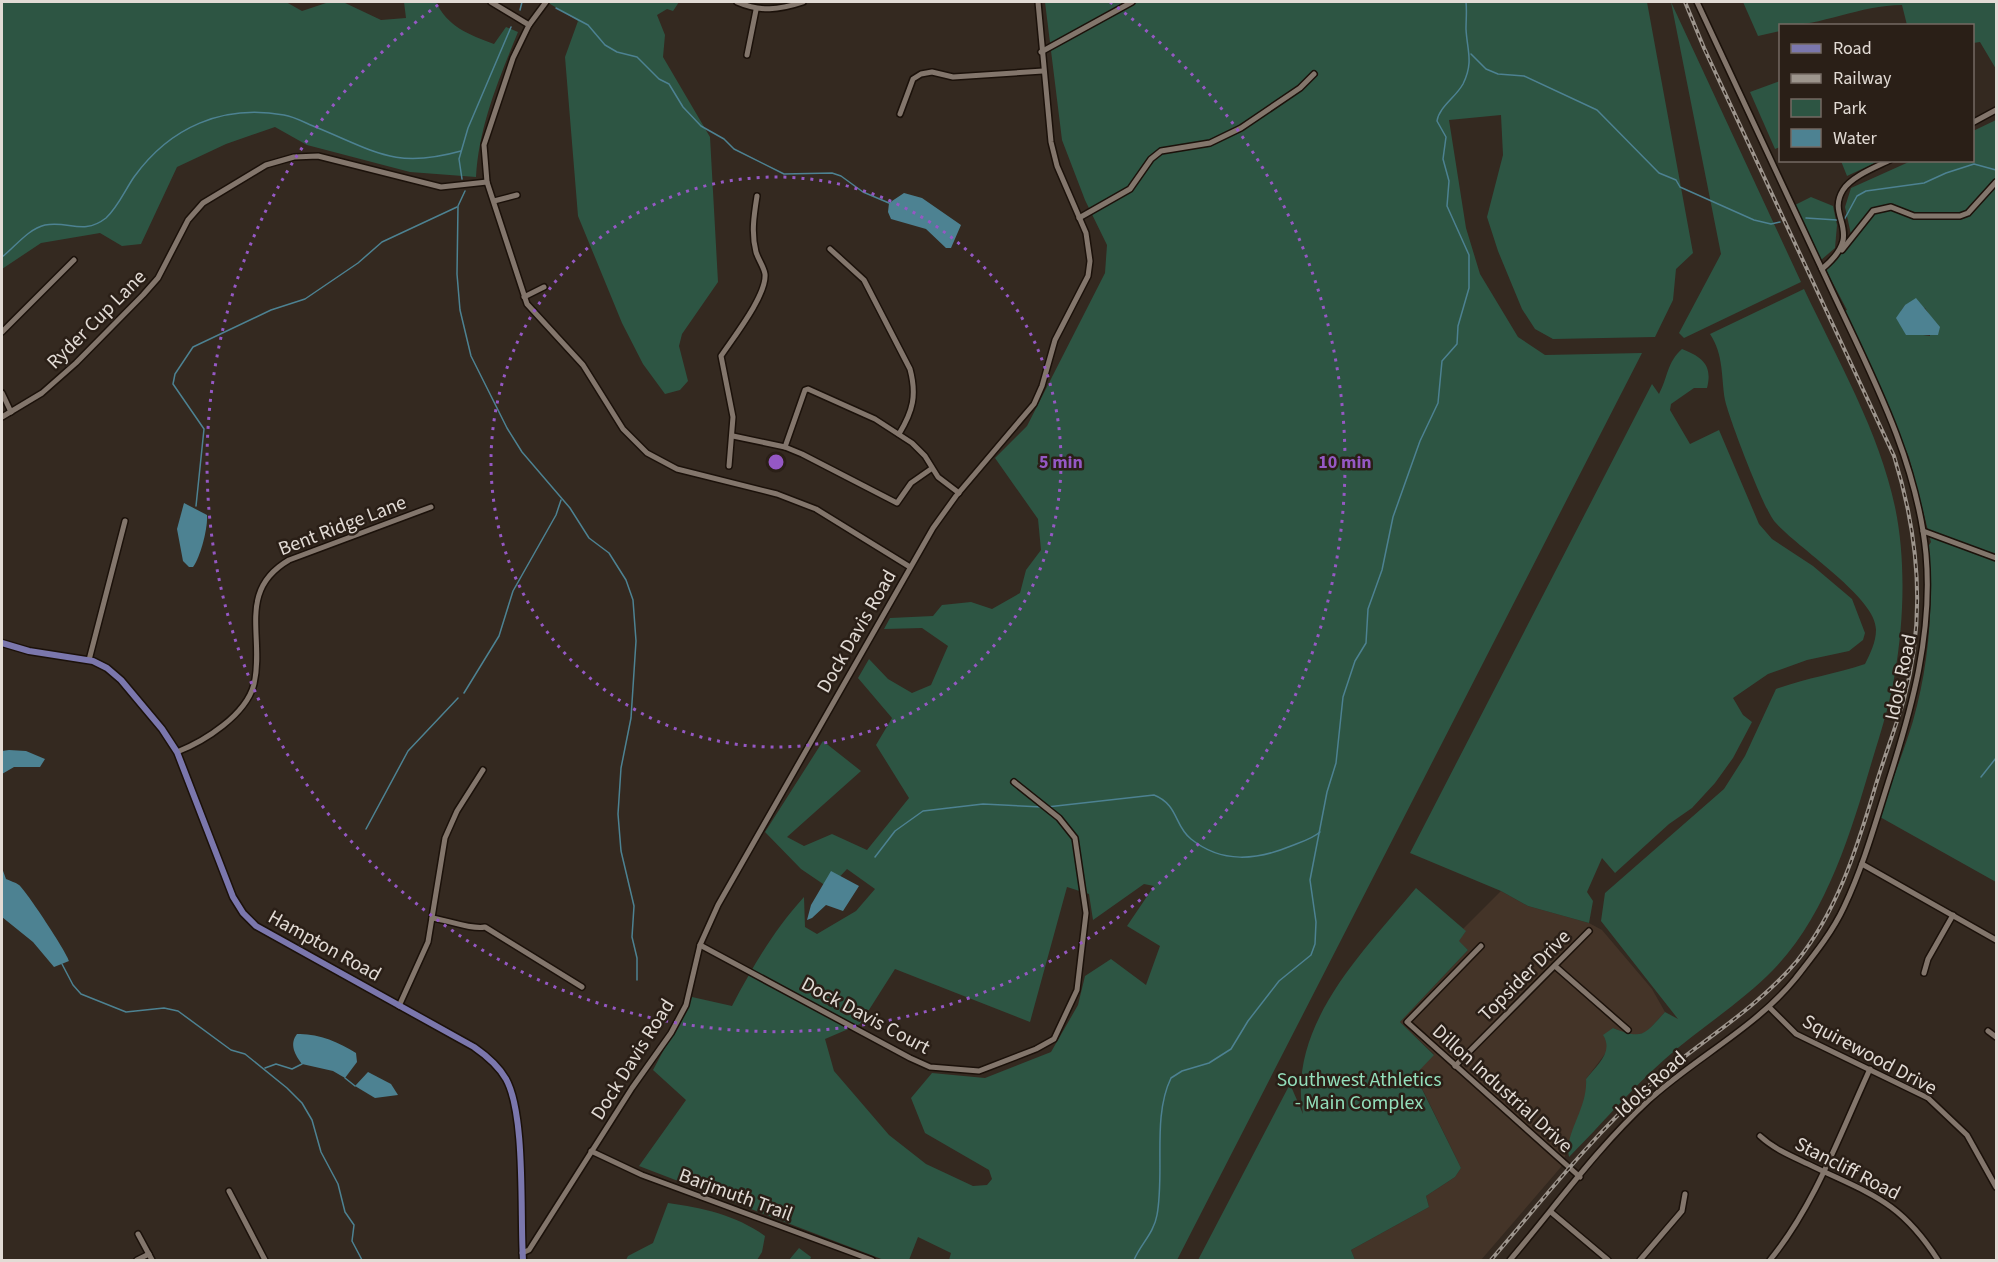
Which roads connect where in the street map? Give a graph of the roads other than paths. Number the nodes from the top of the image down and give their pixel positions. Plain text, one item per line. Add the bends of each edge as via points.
1 (491, 2) edge
2 (546, 2) edge
3 (737, 2) edge
4 (803, 2) edge
5 (1038, 2) edge
6 (1132, 2) edge
7 (1697, 2) edge
8 (756, 10) junction
9 (529, 25) junction
10 (1041, 52) junction
11 (747, 55) dead end
12 (1043, 71) junction
13 (1314, 74) dead end
14 (1996, 110) edge
15 (900, 114) dead end
16 (1974, 122) edge
17 (1886, 162) edge
18 (487, 182) junction
19 (1996, 182) edge
20 (517, 195) dead end
21 (758, 196) dead end
22 (494, 201) junction
23 (1079, 218) junction
24 (830, 249) dead end
25 (1842, 250) junction
26 (74, 261) dead end
27 (1822, 269) junction
28 (544, 287) dead end
29 (524, 297) junction
30 (2, 332) edge
31 (2, 393) edge
32 (11, 412) junction
33 (2, 417) edge
34 (898, 434) junction
35 (733, 436) junction
36 (785, 447) junction
37 (729, 466) dead end
38 (931, 469) junction
39 (958, 493) junction
40 (431, 507) dead end
41 (125, 521) dead end
42 (1923, 531) junction
43 (1996, 558) edge
44 (910, 567) junction
45 (2, 643) edge
46 (89, 660) junction
47 (177, 752) junction
48 (483, 770) dead end
49 (1014, 782) dead end
50 (1862, 864) junction
51 (1953, 915) junction
52 (432, 918) junction
53 (1589, 931) dead end
54 (1996, 940) edge
55 (700, 945) junction
56 (1481, 946) dead end
57 (1555, 966) junction
58 (1924, 973) dead end
59 (582, 987) dead end
60 (399, 1006) junction
61 (1769, 1007) junction
62 (1628, 1030) dead end
63 (1988, 1031) dead end
64 (1996, 1036) edge
65 (1455, 1066) junction
66 (1870, 1069) junction
67 (1760, 1136) dead end
68 (591, 1151) junction
69 (1823, 1172) junction
70 (1580, 1177) junction
71 (1996, 1187) edge
72 (229, 1191) dead end
73 (1685, 1194) dead end
74 (1551, 1212) junction
75 (138, 1234) dead end
76 (522, 1253) junction
77 (149, 1254) junction
78 (137, 1260) edge
79 (152, 1260) edge
80 (265, 1260) edge
81 (523, 1260) edge
82 (872, 1260) edge
83 (1510, 1260) edge
84 (1608, 1260) edge
85 (1640, 1260) edge
86 (1770, 1260) edge
87 (1936, 1260) edge

1 - 9 street
2 - 9 street
3 - 8 street
4 - 8 street
5 - 10 street, Dock Davis Road
6 - 10 street
7 - 27 street, Idols Road
8 - 11 street
9 - 18 street via 513,57 486,135
10 - 12 street, Dock Davis Road
12 - 15 street via 953,77 932,72 921,74 913,79
12 - 23 street, Dock Davis Road via 1054,155
13 - 23 street via 1241,128 1210,144 1161,152 1151,159 1130,189
14 - 16 street
17 - 25 street via 1857,178 1842,192
18 - 22 street
18 - 32 street, Ryder Cup Lane via 441,187 318,156 294,157 266,165 202,202 188,219 158,278 143,295 76,363 42,393
19 - 25 street via 1968,213 1960,216 1914,216 1882,207 1863,221
20 - 22 street
21 - 35 street via 753,232 765,272 763,284 755,304 721,356
22 - 29 street
23 - 39 street, Dock Davis Road via 1088,242 1089,271 1055,340 1038,396
24 - 34 street via 864,280 910,369 914,404
25 - 27 street
26 - 30 street
27 - 42 street, Idols Road via 1908,465
28 - 29 street
29 - 44 street via 537,318 583,365 623,429 647,453 677,469 777,494 816,509
31 - 32 street
32 - 33 street, Ryder Cup Lane
34 - 36 street via 867,415 808,389
34 - 38 street via 925,456
35 - 36 street
35 - 37 street
36 - 38 street via 897,503 921,473
38 - 39 street
39 - 44 street, Dock Davis Road
40 - 47 street, Bent Ridge Lane via 275,568 256,601 254,685 246,701 223,725
41 - 46 street
42 - 43 street
42 - 50 street, Idols Road via 1927,620 1916,690
44 - 55 street, Dock Davis Road via 718,905
45 - 46 main road, Hampton Road
46 - 47 main road, Hampton Road via 121,680
47 - 60 main road, Hampton Road via 233,897 243,913 265,932
48 - 52 street via 445,838
49 - 55 street, Dock Davis Court via 1059,818 1075,838 1086,913 1077,990 1054,1039 1036,1049 979,1071 930,1067
50 - 51 street
50 - 61 street, Idols Road via 1829,934
51 - 54 street
51 - 58 street
52 - 59 street via 476,929 485,927
52 - 60 street via 428,942
53 - 57 street, Topsider Drive
55 - 68 street, Dock Davis Road via 686,1005
56 - 65 street, Dillon Industrial Drive via 1407,1022
57 - 62 street
57 - 65 street, Topsider Drive
60 - 76 main road, Hampton Road via 474,1047 506,1079 517,1119
61 - 66 street, Squirewood Drive via 1796,1034
61 - 70 street, Idols Road via 1650,1100
63 - 64 street
65 - 70 street, Dillon Industrial Drive
66 - 69 street
66 - 71 street, Squirewood Drive via 1928,1098 1948,1115 1967,1136
67 - 69 street, Stancliff Road
68 - 76 street, Dock Davis Road via 529,1250
68 - 82 street, Barjmuth Trail via 642,1175
69 - 86 street via 1791,1232
69 - 87 street, Stancliff Road via 1877,1196 1901,1213 1919,1232
70 - 74 street, Idols Road
72 - 80 street
73 - 85 street via 1682,1211
74 - 83 street, Idols Road
74 - 84 street
75 - 77 street
76 - 81 main road, Hampton Road
77 - 78 street
77 - 79 street

